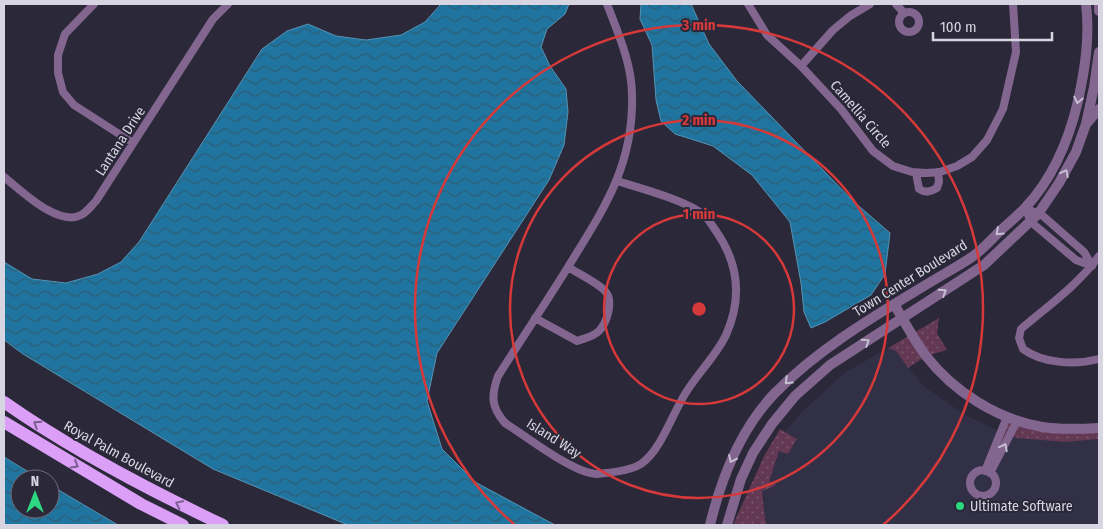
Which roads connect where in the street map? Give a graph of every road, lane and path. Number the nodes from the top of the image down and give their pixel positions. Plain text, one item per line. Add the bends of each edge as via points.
1 (94, 4) edge
2 (228, 4) edge
3 (607, 4) edge
4 (748, 4) edge
5 (870, 4) edge
6 (896, 4) edge
7 (1013, 4) edge
8 (1086, 4) edge
9 (1099, 4) edge
10 (1099, 10) edge
11 (904, 13) dead end
12 (1099, 52) edge
13 (801, 66) junction
14 (1084, 73) junction
15 (1098, 76) edge
16 (1099, 109) edge
17 (1086, 124) junction
18 (133, 143) junction
19 (938, 172) junction
20 (916, 173) junction
21 (4, 177) edge
22 (617, 181) junction
23 (1025, 208) junction
24 (1038, 214) junction
25 (1031, 222) junction
26 (1099, 256) edge
27 (568, 266) junction
28 (1092, 266) junction
29 (894, 304) junction
30 (535, 318) junction
31 (903, 319) junction
32 (1099, 359) edge
33 (4, 402) edge
34 (756, 417) junction
35 (1007, 417) junction
36 (1017, 421) junction
37 (4, 422) edge
38 (772, 424) junction
39 (1099, 428) edge
40 (183, 525) edge
41 (222, 525) edge
42 (710, 525) edge
43 (727, 525) edge

1 - 18 street via 65,34 58,55 63,92 74,105
2 - 18 street, Lantana Drive via 213,19
3 - 22 street, Island Way via 627,60 632,94 631,126
4 - 13 street, Camellia Circle via 767,35
5 - 13 street via 833,30
6 - 11 street
7 - 19 street, Camellia Circle via 1016,52 1003,110 988,140 972,157
8 - 14 street, Town Center Boulevard
9 - 10 street
12 - 15 street, Town Center Boulevard
13 - 20 street, Camellia Circle via 841,109 873,151 893,166
14 - 15 street
14 -> 23 street, Town Center Boulevard via 1072,126 1062,152
15 - 17 street, Town Center Boulevard
16 - 17 street
24 -> 17 street, Town Center Boulevard via 1076,152
18 - 21 street, Lantana Drive via 96,201 76,217 53,214
19 - 20 street, Camellia Circle
19 - 20 street via 937,188 930,192 918,189
22 - 27 street, Island Way via 597,221
22 - 30 street, Island Way via 706,216 735,270 737,292 733,317 725,337 685,393 654,450 640,464 596,474 577,469 505,423 497,413 493,390 498,376
23 - 24 street
23 - 25 street
23 -> 29 street, Town Center Boulevard via 973,256
24 - 25 street, Town Center Boulevard
24 - 28 street via 1084,252
25 - 28 street via 1076,260
31 -> 25 street, Town Center Boulevard via 984,265
26 - 28 street
27 - 30 street, Island Way
27 - 30 street via 605,290 609,298 609,310 600,330 577,341
28 - 32 street via 1061,297 1021,329 1019,338 1023,349 1039,358 1088,362
29 - 31 street
29 -> 34 street, Town Center Boulevard via 809,362
31 - 35 street via 926,356 946,378 966,394
38 -> 31 street, Town Center Boulevard via 795,396 830,365
41 -> 33 main road, Royal Palm Boulevard via 148,489 68,444
34 - 38 street
34 -> 42 street, Town Center Boulevard via 722,483
35 - 36 street
35 -> 36 street via 987,472
36 - 39 street via 1042,427
37 -> 40 main road via 141,504
38 - 43 street, Town Center Boulevard via 744,472

